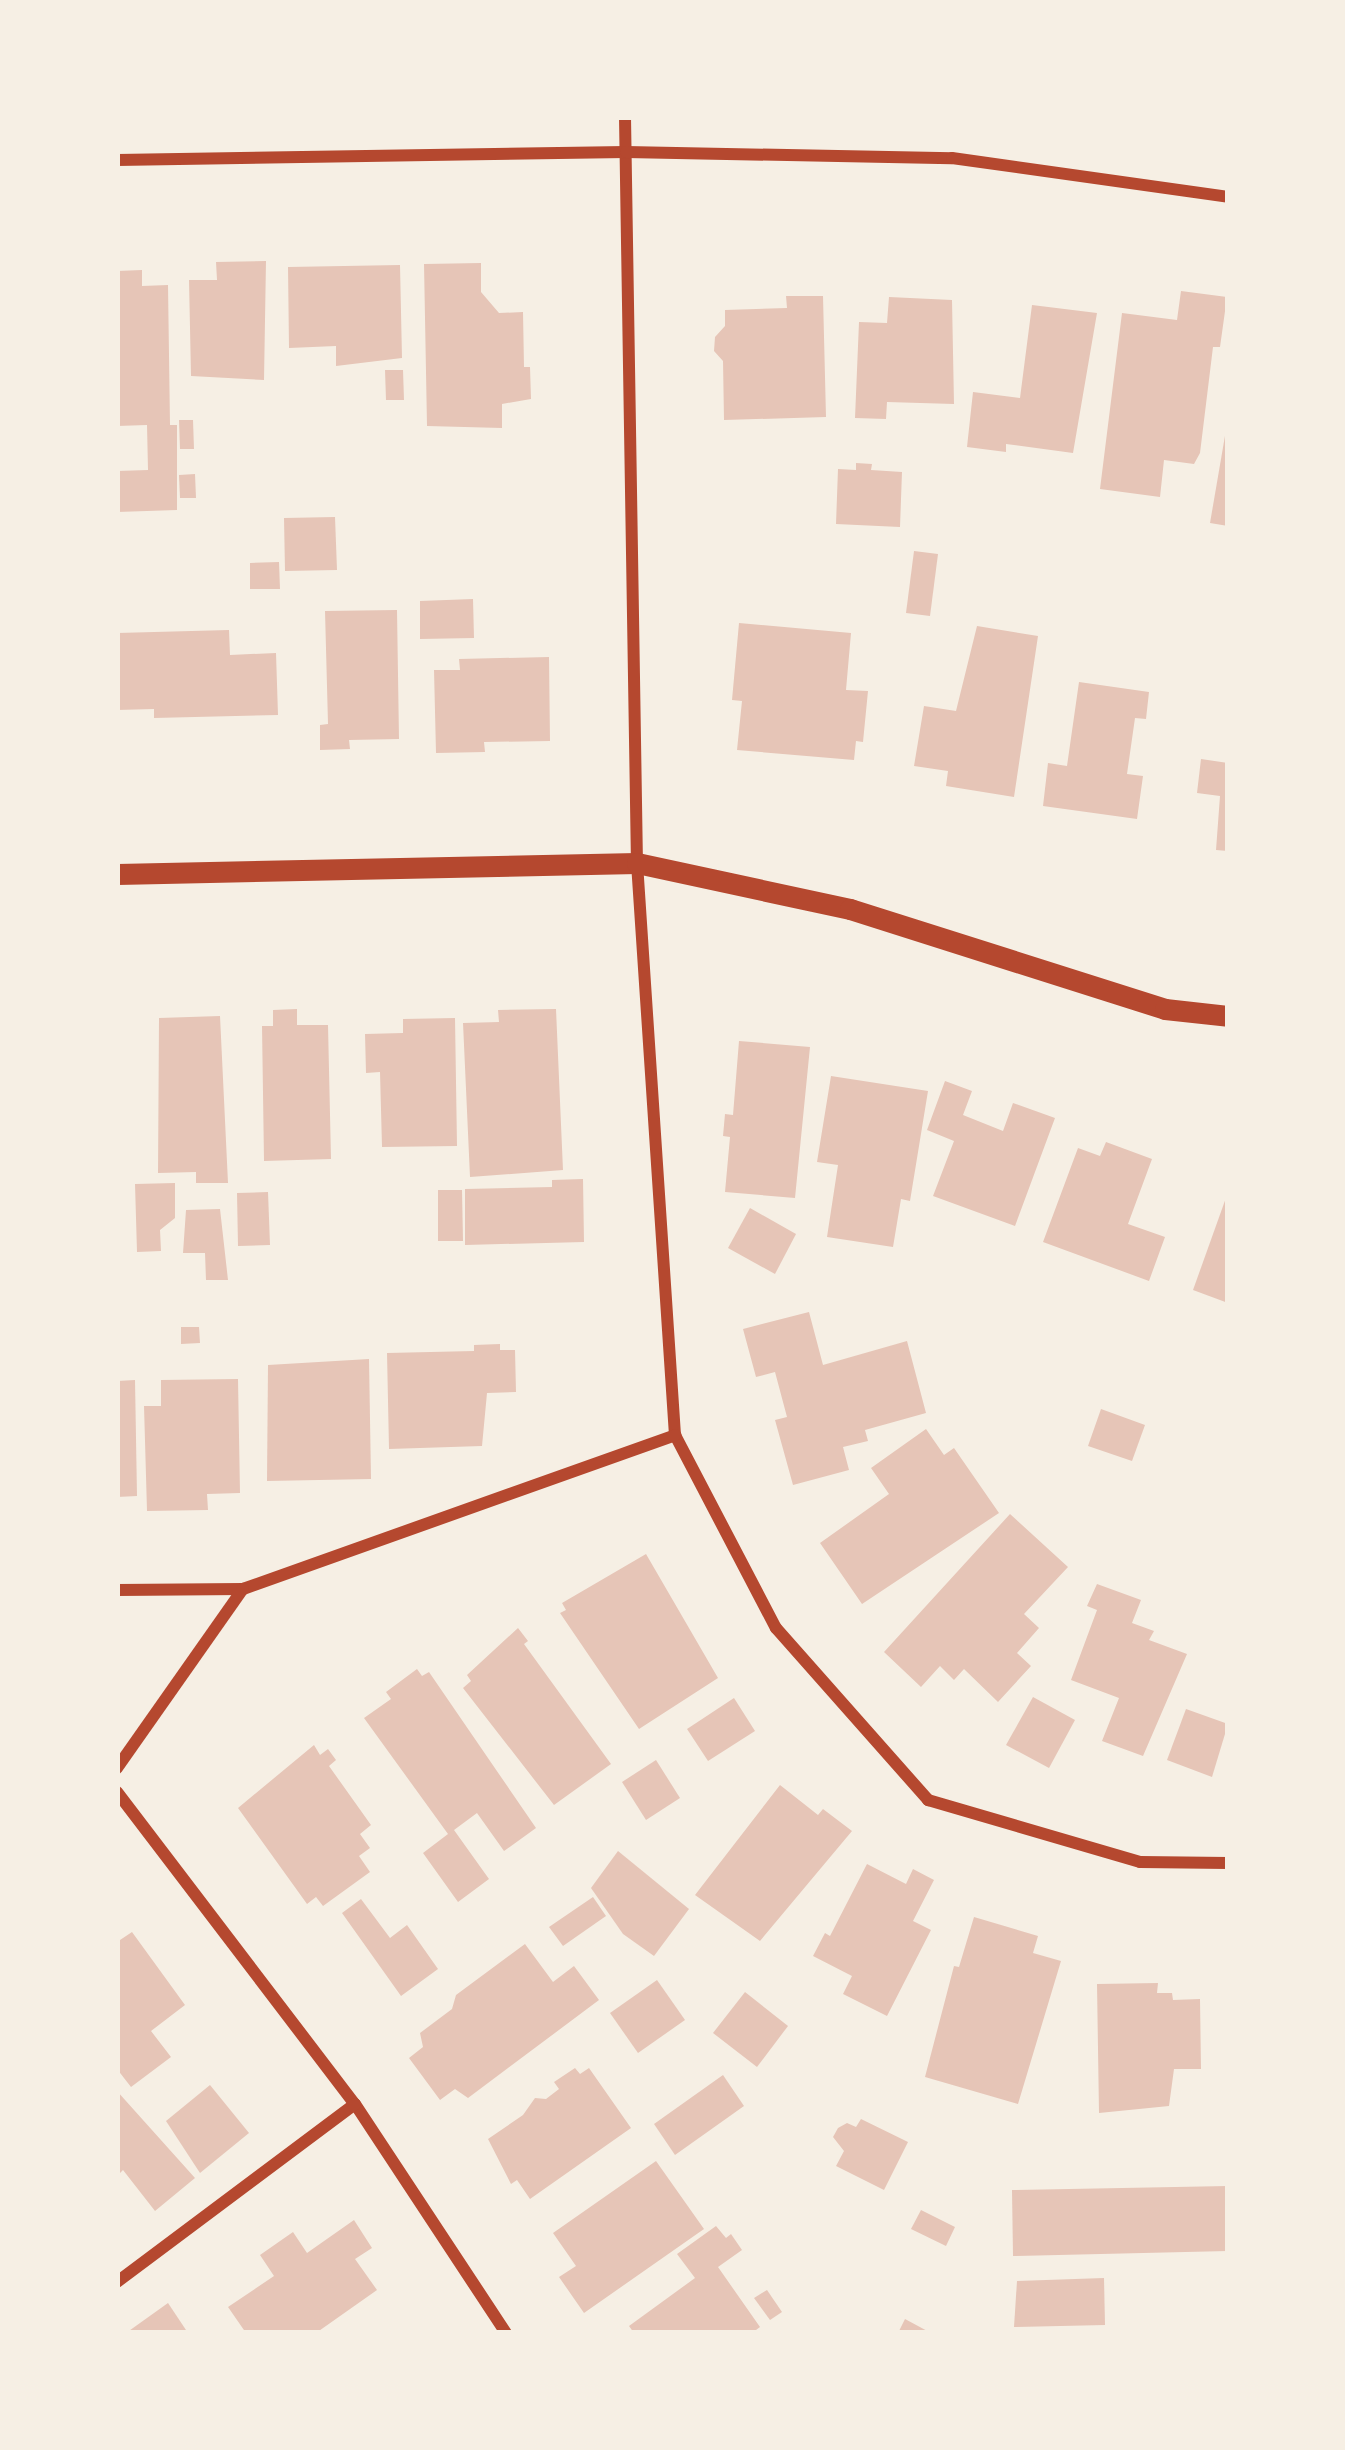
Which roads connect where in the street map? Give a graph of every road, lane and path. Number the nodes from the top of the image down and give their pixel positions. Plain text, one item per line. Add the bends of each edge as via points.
1 (625, 117) edge
2 (626, 152) junction
3 (117, 160) edge
4 (1228, 197) edge
5 (637, 862) junction
6 (117, 874) edge
7 (1228, 1016) edge
8 (675, 1435) junction
9 (243, 1589) junction
10 (117, 1590) edge
11 (117, 1768) edge
12 (117, 1792) edge
13 (1228, 1863) edge
14 (355, 2104) junction
15 (117, 2282) edge
16 (506, 2333) edge

1 - 2 street
2 - 3 street
2 - 4 street via 952,158
2 - 5 street
5 - 6 street
5 - 7 street via 850,909 1165,1009
5 - 8 street
8 - 9 street
8 - 13 street via 776,1628 928,1800 1140,1862
9 - 10 street
9 - 11 street
12 - 14 street
14 - 15 street
14 - 16 street

